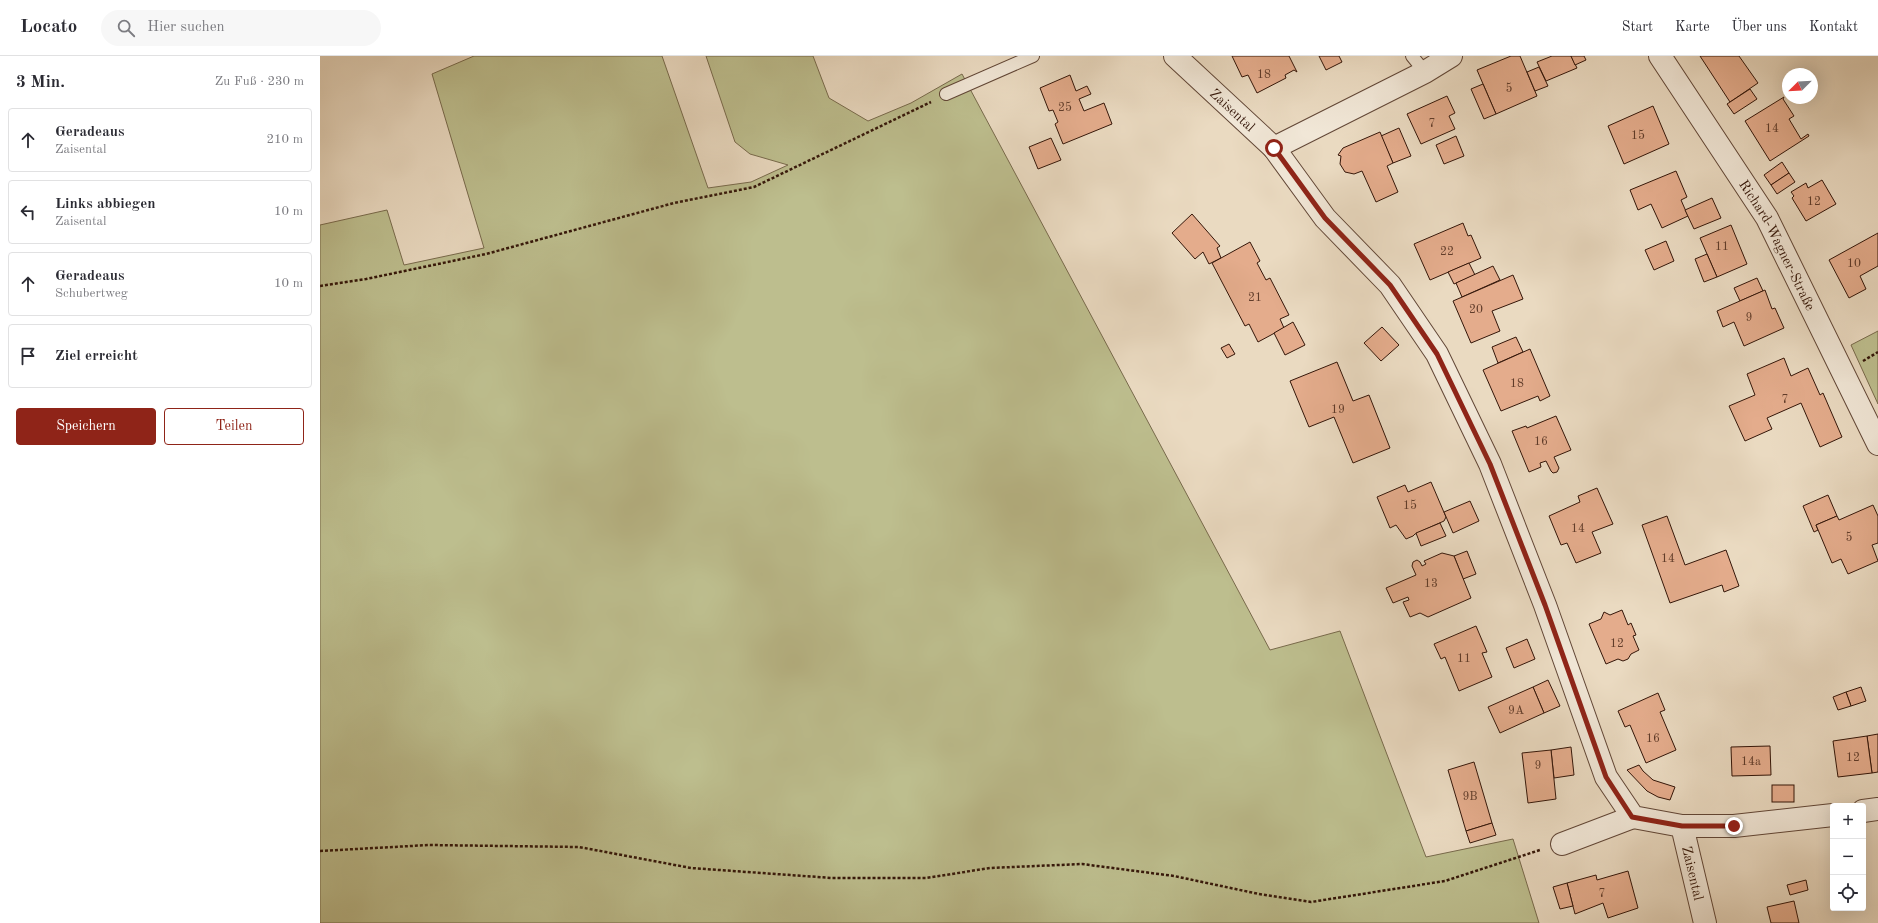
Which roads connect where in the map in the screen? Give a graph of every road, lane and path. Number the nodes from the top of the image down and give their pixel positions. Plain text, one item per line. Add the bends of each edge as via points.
1 (1033, 56) edge
2 (1175, 56) edge
3 (1451, 56) edge
4 (1660, 56) edge
5 (1418, 64) edge
6 (946, 94) joint
7 (1274, 148) junction
8 (320, 286) edge
9 (1878, 444) edge
10 (1878, 809) edge
11 (1866, 811) edge
12 (1830, 815) edge
13 (1632, 817) junction
14 (1682, 826) junction
15 (1562, 844) joint
16 (320, 851) edge
17 (1705, 923) edge

1 - 6 lane
2 - 7 street, Zaisental
3 - 5 street
4 - 9 street, Richard-Wagner-Straße via 1767,218
5 - 7 street
6 - 8 path via 754,187 674,203 486,254
7 - 13 street, Zaisental via 1325,218 1390,285 1437,354 1490,464 1545,605 1606,777
10 - 11 street
12 - 14 street via 1734,826
13 - 14 street, Zaisental
13 - 15 street
14 - 17 street, Zaisental
15 - 16 path via 1445,881 1311,902 1174,876 1082,864 990,868 926,878 832,878 691,868 579,847 429,845

